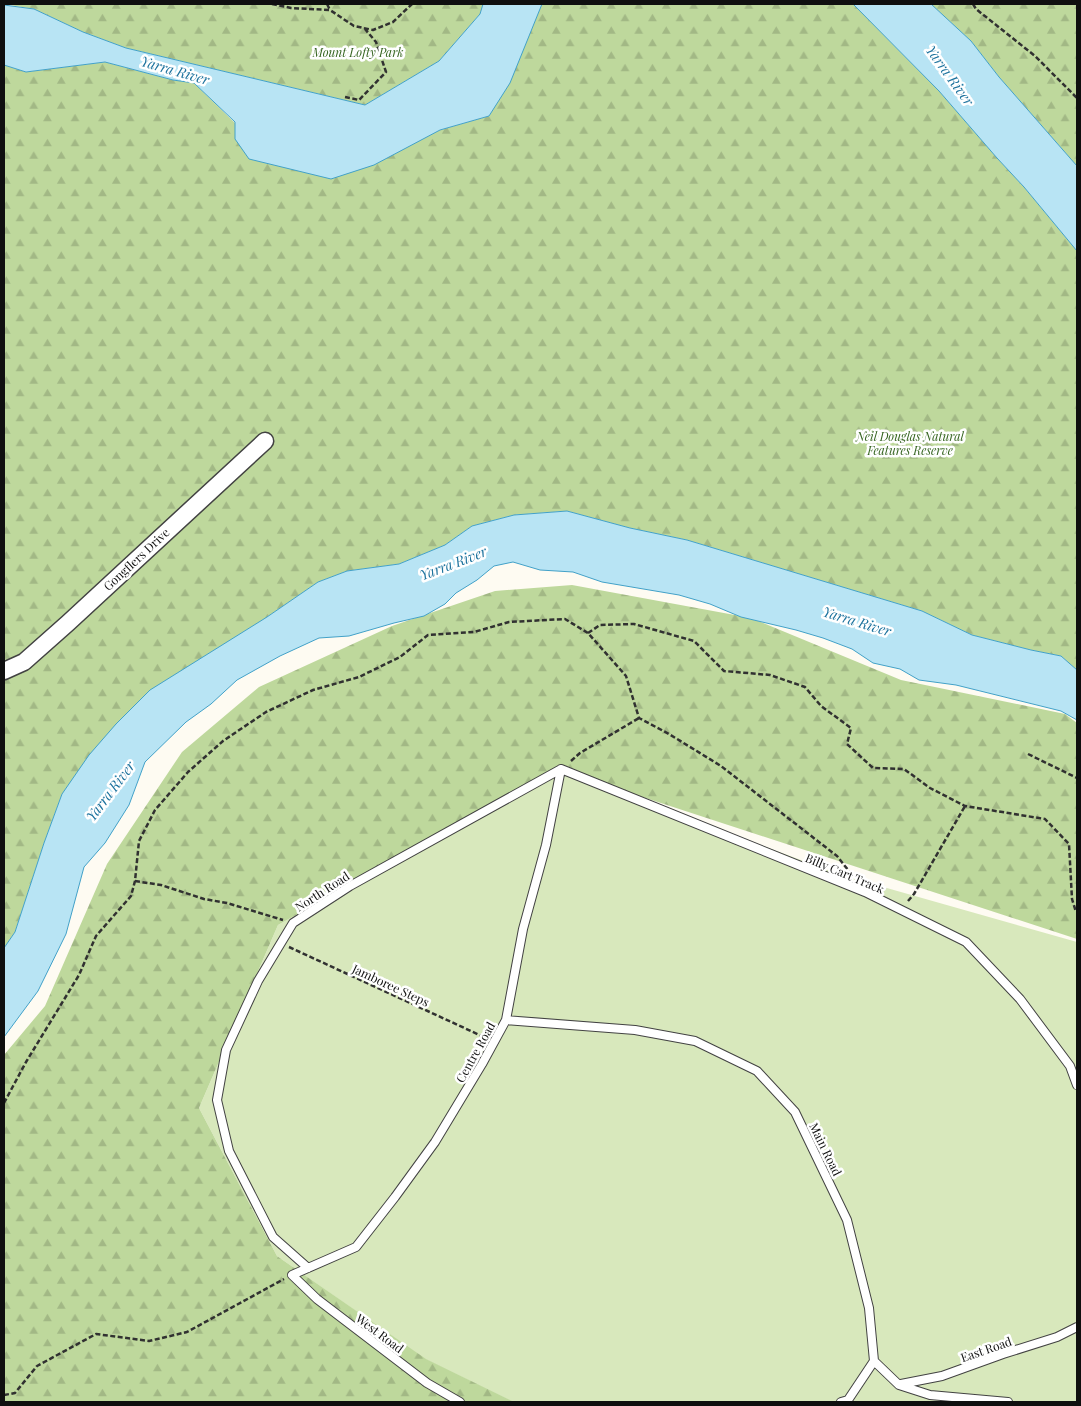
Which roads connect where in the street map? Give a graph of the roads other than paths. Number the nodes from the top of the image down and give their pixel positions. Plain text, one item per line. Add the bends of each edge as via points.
1 (265, 441) dead end
2 (4, 671) edge
3 (561, 769) junction
4 (506, 1020) junction
5 (1077, 1085) edge
6 (308, 1268) junction
7 (292, 1275) joint
8 (1077, 1327) edge
9 (874, 1362) junction
10 (899, 1384) junction
11 (460, 1402) edge
12 (841, 1402) edge
13 (1008, 1402) edge

1 - 2 street, Gongflers Drive via 31,656
3 - 4 lane, Centre Road via 546,844 523,929
3 - 5 lane, Billy Cart Track via 865,892 966,942 1020,999 1070,1066
3 - 6 lane, North Road via 350,886 293,923 258,981 226,1050 217,1100 229,1151 273,1237
4 - 6 lane, Centre Road via 435,1142 356,1247
4 - 9 lane, Main Road via 634,1030 695,1042 757,1071 795,1112 847,1220 869,1308
6 - 7 lane, Centre Road
7 - 11 lane, West Road via 317,1299 427,1383
8 - 10 lane, East Road via 1057,1337 942,1376
9 - 10 lane
9 - 12 lane via 848,1400
10 - 13 lane via 930,1395

